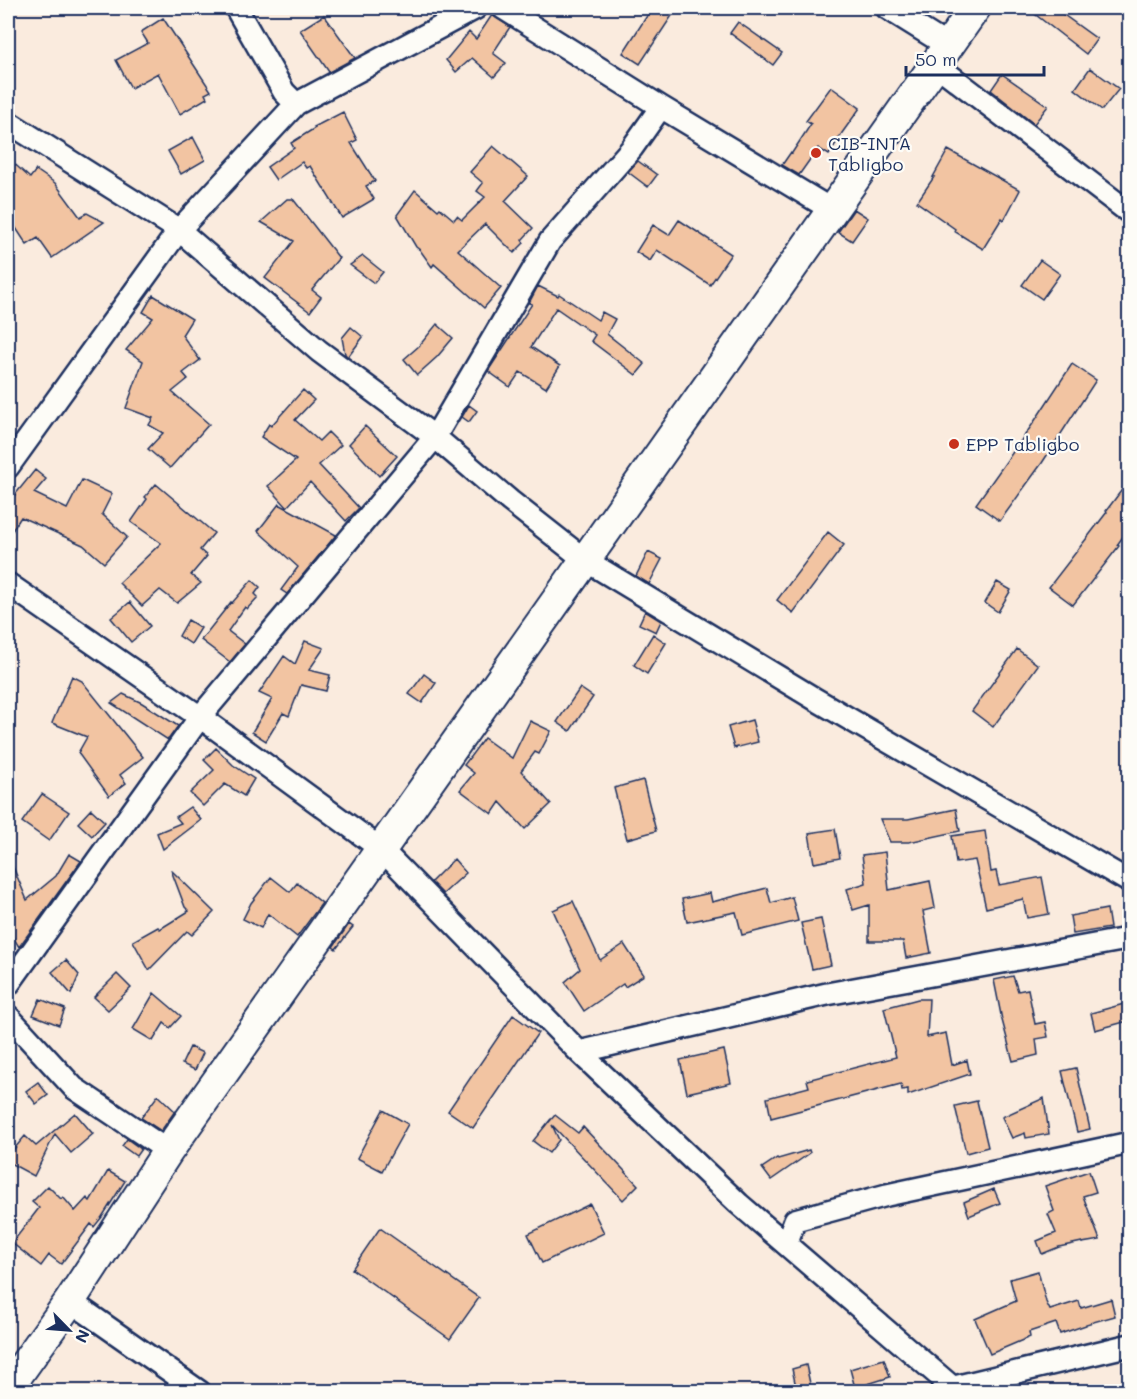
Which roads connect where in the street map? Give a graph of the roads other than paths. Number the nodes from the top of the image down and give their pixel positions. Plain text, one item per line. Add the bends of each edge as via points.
1 (236, 8) edge
2 (476, 8) edge
3 (503, 8) edge
4 (887, 8) edge
5 (975, 8) edge
6 (941, 55) junction
7 (290, 98) junction
8 (661, 107) junction
9 (8, 122) edge
10 (832, 210) junction
11 (1130, 213) edge
12 (179, 230) junction
13 (435, 437) junction
14 (8, 467) edge
15 (585, 560) junction
16 (8, 584) edge
17 (200, 717) junction
18 (381, 849) junction
19 (1130, 882) edge
20 (1130, 937) edge
21 (8, 985) edge
22 (8, 1016) edge
23 (579, 1052) junction
24 (1130, 1143) edge
25 (168, 1151) junction
26 (786, 1244) junction
27 (70, 1301) junction
28 (1130, 1345) edge
29 (9, 1382) edge
30 (949, 1390) edge
31 (200, 1392) edge

1 - 7 street
2 - 7 street
3 - 8 street
4 - 6 street
5 - 6 main road
6 - 10 main road
6 - 11 street
7 - 12 street via 270,133
8 - 10 street
8 - 13 street via 632,148 550,241
9 - 12 street
10 - 15 main road
12 - 13 street via 319,351
12 - 14 street
13 - 15 street
13 - 17 street
15 - 18 main road
15 - 19 street
16 - 17 street
17 - 18 street
17 - 21 street
18 - 23 street
18 - 25 main road
20 - 23 street via 827,994
22 - 25 street via 74,1088
23 - 26 street
24 - 26 street via 887,1195 795,1220
25 - 27 main road
26 - 30 street
27 - 29 main road
27 - 31 street
28 - 30 street

